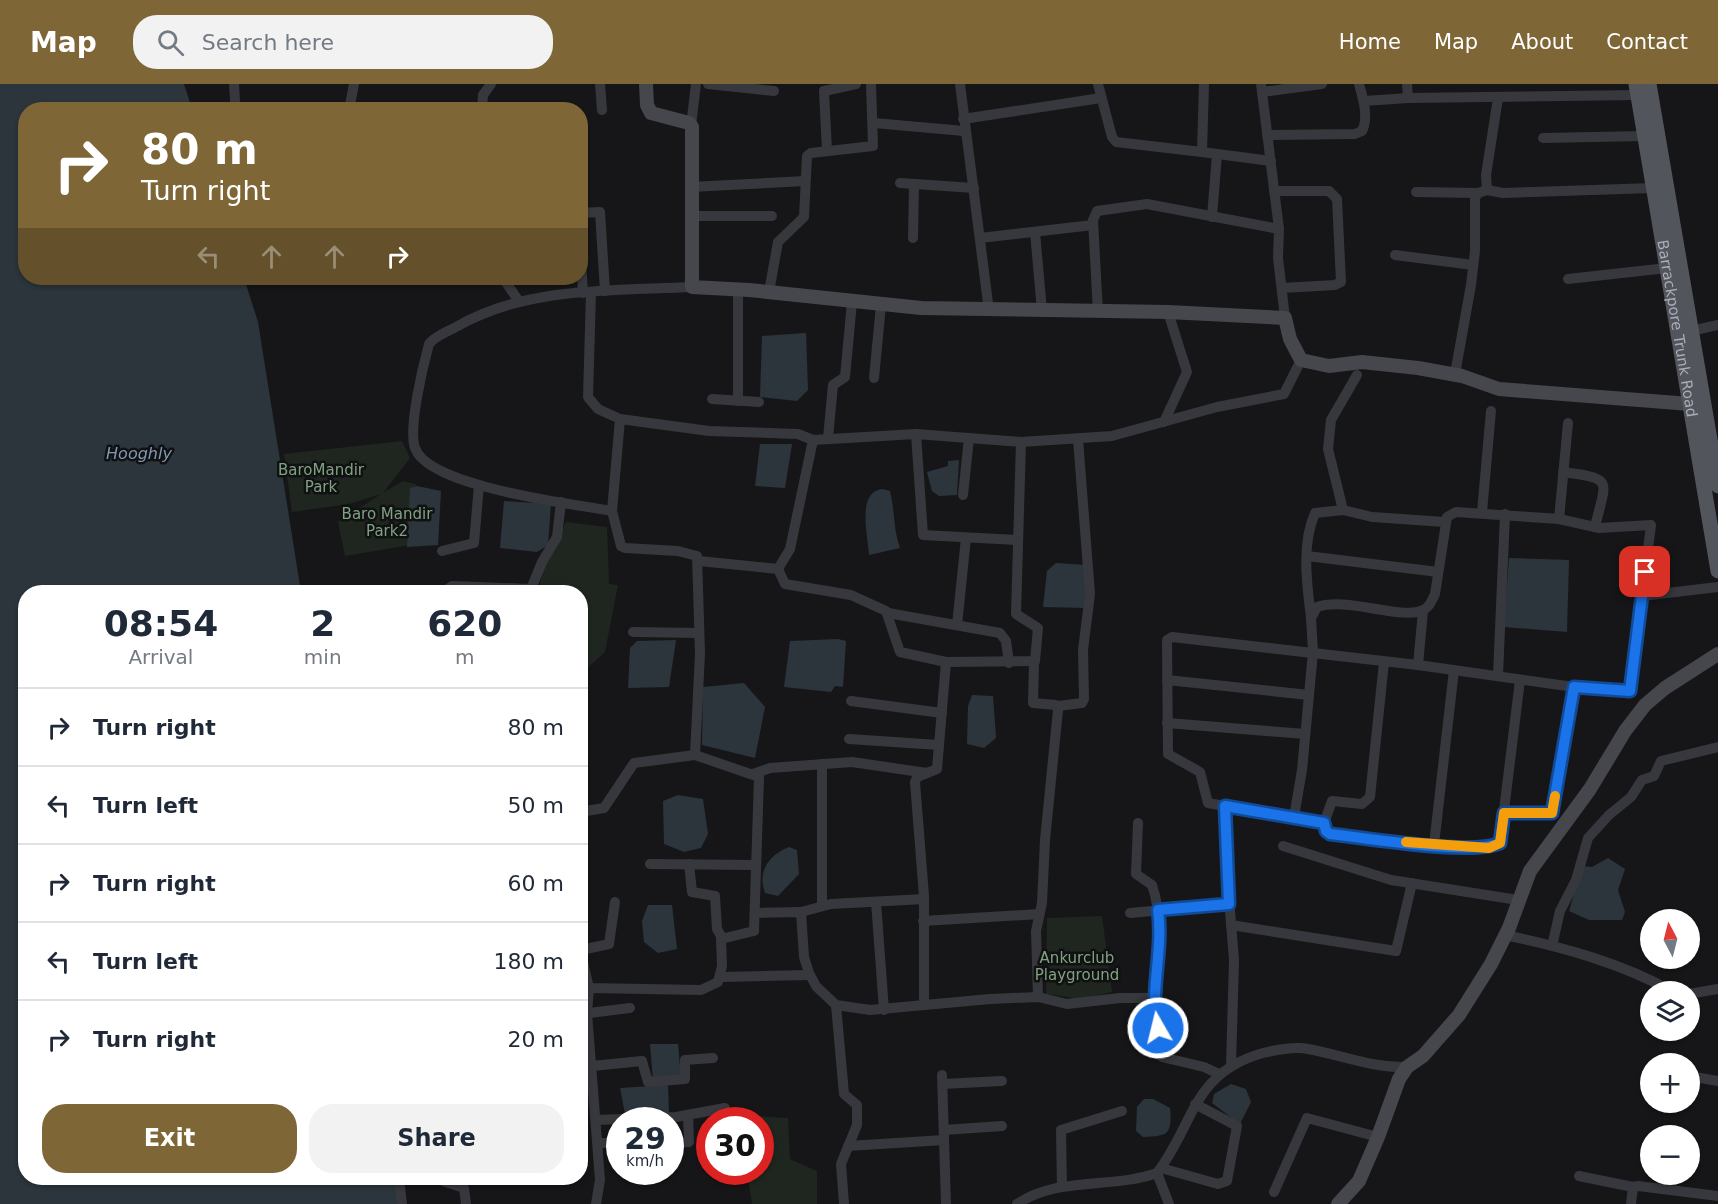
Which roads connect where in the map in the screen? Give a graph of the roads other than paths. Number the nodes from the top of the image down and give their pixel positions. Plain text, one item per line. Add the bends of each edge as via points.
1 (234, 84) edge
2 (354, 84) edge
3 (491, 84) edge
4 (600, 84) edge
5 (646, 84) edge
6 (696, 84) edge
7 (708, 84) edge
8 (856, 84) edge
9 (871, 84) edge
10 (960, 84) edge
11 (1098, 84) edge
12 (1204, 84) edge
13 (1322, 84) edge
14 (1359, 84) edge
15 (1407, 84) edge
16 (1261, 88) edge
17 (1641, 88) edge
18 (774, 91) dead end
19 (1101, 98) junction
20 (1408, 98) junction
21 (1498, 98) junction
22 (235, 101) dead end
23 (1364, 101) junction
24 (351, 102) edge
25 (483, 102) edge
26 (602, 110) dead end
27 (963, 119) junction
28 (874, 123) junction
29 (691, 126) junction
30 (964, 131) junction
31 (1267, 135) junction
32 (1645, 136) junction
33 (1543, 138) dead end
34 (827, 151) junction
35 (1202, 152) junction
36 (1218, 154) junction
37 (1270, 161) junction
38 (805, 181) junction
39 (900, 183) dead end
40 (914, 184) junction
41 (692, 187) junction
42 (975, 188) junction
43 (1653, 188) junction
44 (1274, 191) junction
45 (1416, 192) dead end
46 (1483, 192) junction
47 (588, 213) edge
48 (692, 216) junction
49 (772, 216) dead end
50 (1212, 217) junction
51 (1093, 225) junction
52 (1280, 229) junction
53 (1035, 232) junction
54 (913, 238) dead end
55 (980, 238) junction
56 (1395, 255) dead end
57 (1473, 265) junction
58 (1667, 268) junction
59 (1568, 279) dead end
60 (508, 285) edge
61 (586, 285) edge
62 (692, 287) junction
63 (1282, 288) junction
64 (738, 289) junction
65 (605, 291) junction
66 (587, 292) junction
67 (769, 292) junction
68 (518, 300) junction
69 (852, 302) junction
70 (881, 305) junction
71 (989, 311) junction
72 (1042, 311) junction
73 (1168, 312) junction
74 (1098, 313) junction
75 (1285, 318) junction
76 (1718, 325) edge
77 (1691, 331) junction
78 (1301, 360) junction
79 (1455, 374) junction
80 (1358, 375) dead end
81 (874, 378) dead end
82 (712, 399) dead end
83 (738, 401) junction
84 (759, 402) dead end
85 (1690, 404) junction
86 (1491, 411) dead end
87 (621, 419) junction
88 (1164, 422) junction
89 (1568, 423) dead end
90 (916, 434) junction
91 (828, 438) junction
92 (969, 438) junction
93 (1078, 439) junction
94 (813, 440) junction
95 (1021, 442) junction
96 (1563, 472) junction
97 (479, 485) junction
98 (1718, 486) edge
99 (963, 495) dead end
100 (561, 502) junction
101 (1343, 510) junction
102 (612, 511) junction
103 (1482, 512) junction
104 (1504, 514) junction
105 (1559, 519) junction
106 (1445, 522) junction
107 (1595, 527) junction
108 (966, 538) junction
109 (1017, 540) junction
110 (442, 551) dead end
111 (1307, 556) junction
112 (699, 561) junction
113 (778, 569) junction
114 (1718, 571) edge
115 (1438, 572) junction
116 (534, 585) edge
117 (1718, 587) edge
118 (1642, 596) junction
119 (1423, 611) junction
120 (888, 613) junction
121 (1311, 618) junction
122 (957, 625) junction
123 (633, 632) dead end
124 (699, 633) junction
125 (1313, 652) junction
126 (1718, 654) edge
127 (946, 662) junction
128 (1384, 662) junction
129 (1009, 663) junction
130 (1034, 663) junction
131 (1418, 664) junction
132 (1454, 670) junction
133 (1498, 675) junction
134 (1167, 680) junction
135 (1520, 681) junction
136 (1574, 687) junction
137 (1309, 694) junction
138 (851, 701) dead end
139 (1058, 706) junction
140 (942, 713) junction
141 (1167, 723) junction
142 (1305, 734) junction
143 (849, 739) dead end
144 (939, 744) junction
145 (1718, 747) edge
146 (695, 755) junction
147 (822, 764) junction
148 (927, 773) junction
149 (753, 774) junction
150 (1225, 806) junction
151 (588, 811) edge
152 (1504, 813) junction
153 (1294, 817) junction
154 (1138, 823) dead end
155 (1324, 823) junction
156 (1434, 845) junction
157 (1283, 846) dead end
158 (650, 864) dead end
159 (690, 864) junction
160 (756, 865) junction
161 (1412, 883) junction
162 (924, 899) junction
163 (1518, 900) junction
164 (615, 902) dead end
165 (876, 902) junction
166 (1229, 904) junction
167 (822, 906) junction
168 (1158, 910) junction
169 (801, 912) junction
170 (1130, 913) dead end
171 (755, 914) junction
172 (1039, 914) junction
173 (923, 921) junction
174 (1231, 925) junction
175 (1505, 935) junction
176 (722, 938) junction
177 (1552, 946) junction
178 (588, 948) edge
179 (809, 975) junction
180 (721, 977) junction
181 (1654, 981) edge
182 (588, 983) edge
183 (589, 988) junction
184 (1718, 990) edge
185 (1700, 992) edge
186 (588, 993) edge
187 (1038, 997) junction
188 (1154, 999) junction
189 (924, 1004) junction
190 (837, 1005) junction
191 (630, 1008) dead end
192 (884, 1010) junction
193 (588, 1013) edge
194 (588, 1040) edge
195 (713, 1058) dead end
196 (592, 1066) junction
197 (1231, 1066) junction
198 (1407, 1067) junction
199 (1219, 1074) junction
200 (1700, 1078) edge
201 (1002, 1081) dead end
202 (1718, 1081) edge
203 (1195, 1104) junction
204 (1122, 1111) dead end
205 (696, 1114) edge
206 (688, 1116) junction
207 (596, 1120) junction
208 (1002, 1126) dead end
209 (944, 1135) junction
210 (1378, 1137) junction
211 (598, 1143) junction
212 (606, 1143) edge
213 (684, 1143) edge
214 (848, 1146) junction
215 (1159, 1171) junction
216 (1579, 1176) dead end
217 (400, 1185) edge
218 (456, 1185) edge
219 (1062, 1187) junction
220 (1634, 1187) junction
221 (1274, 1192) dead end
222 (1718, 1196) edge
223 (402, 1204) edge
224 (466, 1204) edge
225 (596, 1204) edge
226 (844, 1204) edge
227 (946, 1204) edge
228 (1017, 1204) edge
229 (1169, 1204) edge
230 (1338, 1204) edge
231 (1631, 1204) edge

1 - 22 street
2 - 24 street
3 - 25 street
4 - 26 street
5 - 29 street via 651,113
6 - 29 street
7 - 18 street
8 - 34 street via 824,89
9 - 28 street
10 - 27 street
11 - 19 street
12 - 35 street
13 - 16 street
14 - 23 street
15 - 20 street
16 - 31 street
17 - 21 street
17 - 32 main road, Barrackpore Trunk Road
17 - 77 main road, Barrackpore Trunk Road
19 - 27 street
19 - 35 street via 1116,142
20 - 21 street
20 - 23 street
21 - 46 street
23 - 31 street via 1365,126 1355,134
27 - 30 street
28 - 30 street
28 - 34 street via 873,146
29 - 41 street
30 - 42 street
31 - 37 street
32 - 33 street
32 - 43 main road, Barrackpore Trunk Road
34 - 38 street via 809,153
35 - 36 street
36 - 37 street
36 - 50 street
37 - 44 street
38 - 41 street
38 - 67 street via 804,217 778,242
39 - 40 street
40 - 42 street
40 - 54 street
41 - 48 street
42 - 55 street
43 - 46 street
43 - 58 main road, Barrackpore Trunk Road
44 - 52 street
44 - 63 street via 1329,191 1337,199 1341,282
45 - 46 street
46 - 57 street via 1474,198
47 - 65 street via 600,212
48 - 49 street
48 - 62 street
50 - 51 street via 1135,204 1097,211
50 - 52 street
51 - 53 street
51 - 74 street
52 - 63 street
53 - 55 street
53 - 72 street
55 - 71 street
56 - 57 street
57 - 79 street
58 - 59 street
58 - 85 main road, Barrackpore Trunk Road
60 - 68 street
61 - 66 street
62 - 64 street
62 - 65 street
63 - 75 street
64 - 67 street
64 - 83 street
65 - 66 street
66 - 68 street
66 - 87 street via 588,397 598,409
67 - 69 street
68 - 97 street via 431,341 419,384 413,442 417,454 446,475
69 - 70 street
69 - 91 street via 845,377 833,385
70 - 71 street
70 - 81 street
71 - 72 street
72 - 74 street
73 - 74 street
73 - 75 street
73 - 88 street via 1187,372
75 - 78 street
76 - 77 street
77 - 98 main road, Barrackpore Trunk Road
78 - 79 street via 1329,366 1362,362
78 - 88 street via 1284,394
79 - 85 street via 1499,389
80 - 101 street via 1331,420 1328,449
82 - 83 street
83 - 84 street
85 - 114 main road, Barrackpore Trunk Road
86 - 103 street
87 - 94 street via 710,431 798,434
87 - 102 street
88 - 93 street via 1113,436
89 - 96 street
90 - 91 street
90 - 92 street
90 - 108 street via 922,535
91 - 94 street
92 - 95 street
92 - 99 street
93 - 95 street
93 - 139 street via 1090,594 1083,647 1084,699 1082,703
94 - 113 street via 790,549
95 - 109 street
96 - 105 street
96 - 107 street via 1602,481 1604,489
97 - 100 street
97 - 110 street via 474,543
100 - 102 street
100 - 116 street via 557,537 540,565
101 - 106 street via 1372,517
101 - 111 street via 1315,513 1309,528
102 - 112 street via 623,547 678,551 697,556
103 - 104 street
103 - 106 street via 1456,512
104 - 105 street
104 - 133 street
105 - 107 street
106 - 115 street
107 - 118 street via 1650,525
108 - 109 street
108 - 122 street
109 - 130 street via 1016,614 1039,630
111 - 115 street
111 - 121 street
112 - 113 street
112 - 124 street
113 - 120 street via 784,584 851,595
115 - 119 street via 1435,594
117 - 118 street
118 - 136 street via 1630,691
119 - 121 street via 1328,603 1317,607
119 - 131 street
120 - 122 street
120 - 127 street via 900,652
121 - 125 street
122 - 129 street via 1000,633 1006,641
123 - 124 street
124 - 146 street
125 - 128 street
125 - 134 street via 1172,637 1167,644
125 - 137 street
126 - 163 street via 1645,705 1530,872
127 - 129 street
127 - 140 street
128 - 131 street
128 - 155 street via 1370,797 1362,804 1332,801
129 - 130 street
130 - 139 street via 1032,703
131 - 132 street
132 - 133 street
132 - 156 street
133 - 135 street
134 - 137 street
134 - 141 street
135 - 136 street
135 - 152 street
136 - 152 street via 1552,813
137 - 142 street
138 - 140 street
139 - 172 street
140 - 144 street
141 - 142 street
141 - 150 street via 1168,755 1200,772 1208,803
142 - 153 street
143 - 144 street
144 - 148 street via 937,769
145 - 177 street via 1661,761 1654,776 1642,780 1631,797 1588,838 1576,880 1560,911
146 - 149 street
146 - 151 street via 634,763 604,808
147 - 148 street via 870,763
147 - 149 street via 770,768
147 - 167 street
148 - 162 street via 915,782
149 - 160 street via 759,777
150 - 153 street
150 - 166 street
152 - 156 street via 1500,843 1489,848
153 - 155 street
154 - 168 street via 1136,874 1152,885
155 - 156 street via 1330,834
157 - 161 street
158 - 159 street
159 - 160 street
159 - 176 street via 692,892 715,896 717,929
160 - 171 street
161 - 163 street
161 - 174 street via 1396,951
162 - 165 street
162 - 173 street
163 - 175 street
164 - 178 street via 609,944
165 - 167 street
165 - 192 street
166 - 168 street
166 - 174 street
167 - 169 street
168 - 170 street
168 - 188 street via 1159,961
169 - 171 street
169 - 179 street
171 - 176 street via 753,933
172 - 173 street
172 - 187 street
173 - 189 street
174 - 197 street
175 - 177 street
175 - 198 street via 1459,1015 1423,1056
176 - 180 street
177 - 181 street
179 - 180 street
179 - 190 street
180 - 183 street via 713,986 701,990
182 - 183 street
183 - 186 street
184 - 185 street
187 - 188 street via 1067,1004
187 - 189 street
188 - 199 street via 1158,1006 1159,1054
189 - 192 street
190 - 192 street
190 - 214 street via 844,1094 857,1105 857,1125
191 - 193 street
194 - 196 street
195 - 196 street via 685,1060 685,1078 657,1082 648,1082 642,1061
196 - 207 street
197 - 198 street via 1275,1050 1304,1048 1370,1065
197 - 199 street
198 - 210 street via 1392,1094
199 - 203 street
200 - 202 street
201 - 209 street via 943,1080
203 - 215 street
203 - 215 street via 1237,1126 1227,1181 1218,1184
204 - 219 street via 1061,1130
205 - 206 street
206 - 207 street
206 - 213 street via 689,1143
207 - 211 street
208 - 209 street
209 - 214 street
209 - 227 street
210 - 221 street via 1307,1118
210 - 230 street via 1359,1180
211 - 212 street
211 - 225 street via 600,1180
214 - 226 street via 841,1164
215 - 219 street via 1138,1178
215 - 229 street
216 - 220 street
217 - 223 street
218 - 224 street via 465,1188
219 - 228 street
220 - 222 street
220 - 231 street

